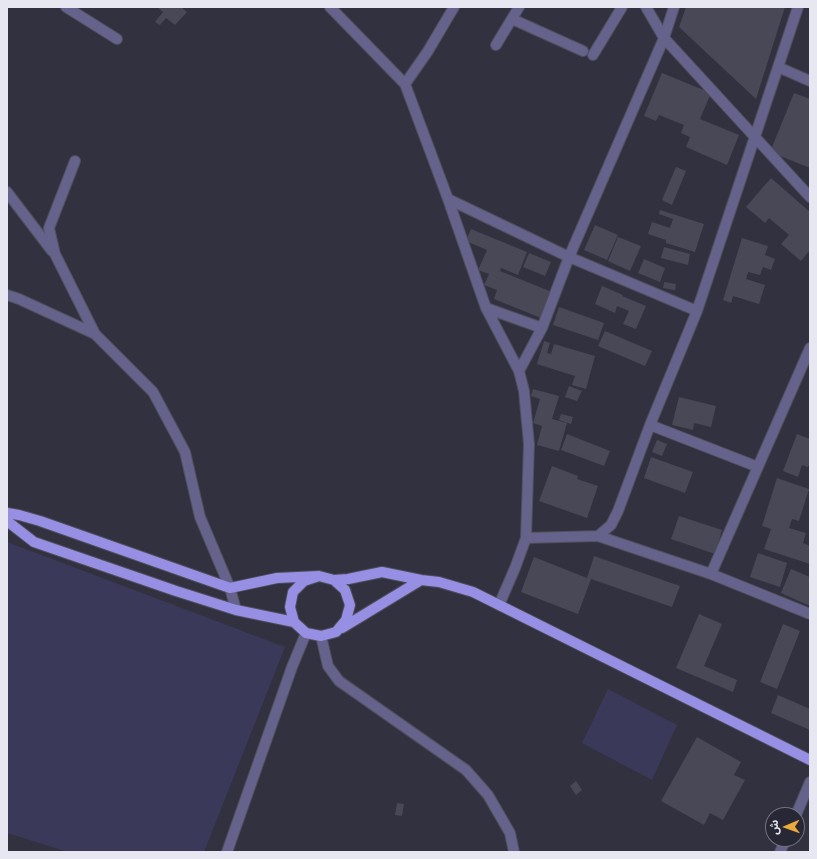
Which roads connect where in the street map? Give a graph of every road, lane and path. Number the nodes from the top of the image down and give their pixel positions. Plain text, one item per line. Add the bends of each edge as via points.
1 (66, 7) edge
2 (330, 7) edge
3 (454, 7) edge
4 (519, 7) edge
5 (622, 7) edge
6 (646, 7) edge
7 (674, 7) edge
8 (798, 7) edge
9 (512, 19) junction
10 (664, 38) junction
11 (117, 39) dead end
12 (496, 45) dead end
13 (583, 52) dead end
14 (593, 55) dead end
15 (778, 67) junction
16 (810, 80) edge
17 (405, 84) junction
18 (755, 137) junction
19 (75, 161) dead end
20 (7, 192) edge
21 (810, 197) edge
22 (448, 199) junction
23 (55, 254) junction
24 (569, 257) junction
25 (7, 295) edge
26 (486, 308) junction
27 (697, 312) junction
28 (542, 328) junction
29 (95, 334) junction
30 (810, 348) edge
31 (519, 371) junction
32 (650, 425) junction
33 (758, 467) junction
34 (7, 514) edge
35 (7, 521) edge
36 (598, 536) junction
37 (526, 538) junction
38 (711, 574) junction
39 (319, 576) junction
40 (334, 580) junction
41 (420, 580) junction
42 (230, 588) junction
43 (499, 605) junction
44 (236, 610) junction
45 (810, 614) edge
46 (294, 622) junction
47 (336, 632) junction
48 (306, 633) junction
49 (321, 636) junction
50 (810, 760) edge
51 (810, 782) edge
52 (799, 807) edge
53 (226, 852) edge
54 (514, 852) edge

1 - 11 street
2 - 17 street
3 - 17 street via 428,52
4 - 9 street
5 - 14 street
6 - 10 street
7 - 10 street
8 - 15 street
9 - 12 street
9 - 13 street
10 - 18 street
10 - 24 street
15 - 16 street
15 - 18 street
17 - 22 street
18 - 21 street
18 - 27 street
19 - 23 street via 49,228
20 - 23 street
22 - 24 street
22 - 26 street
23 - 29 street
24 - 27 street
24 - 28 street
25 - 29 street
26 - 28 street
26 - 31 street
27 - 32 street
28 - 31 street
29 - 42 street via 153,392 185,452 200,517
30 - 33 street
31 - 37 street via 524,391 529,444
32 - 33 street
32 - 36 street via 618,511 611,525
33 - 38 street
34 - 42 main road via 40,521
35 - 44 main road via 34,542
36 - 37 street
36 - 38 street
37 - 43 street
38 - 45 street
39 - 40 main road
39 - 42 main road via 277,578
39 - 46 main road via 304,581 293,592 290,607
40 - 41 main road via 382,572
40 - 47 main road via 345,590 350,605 346,620
41 - 43 main road via 439,582 473,592
41 - 47 main road
42 - 44 street
43 - 50 main road
44 - 46 main road
46 - 48 main road
47 - 49 main road
48 - 49 main road
48 - 53 street
49 - 54 street via 328,666 339,681 466,770 488,794 510,834
51 - 52 street

